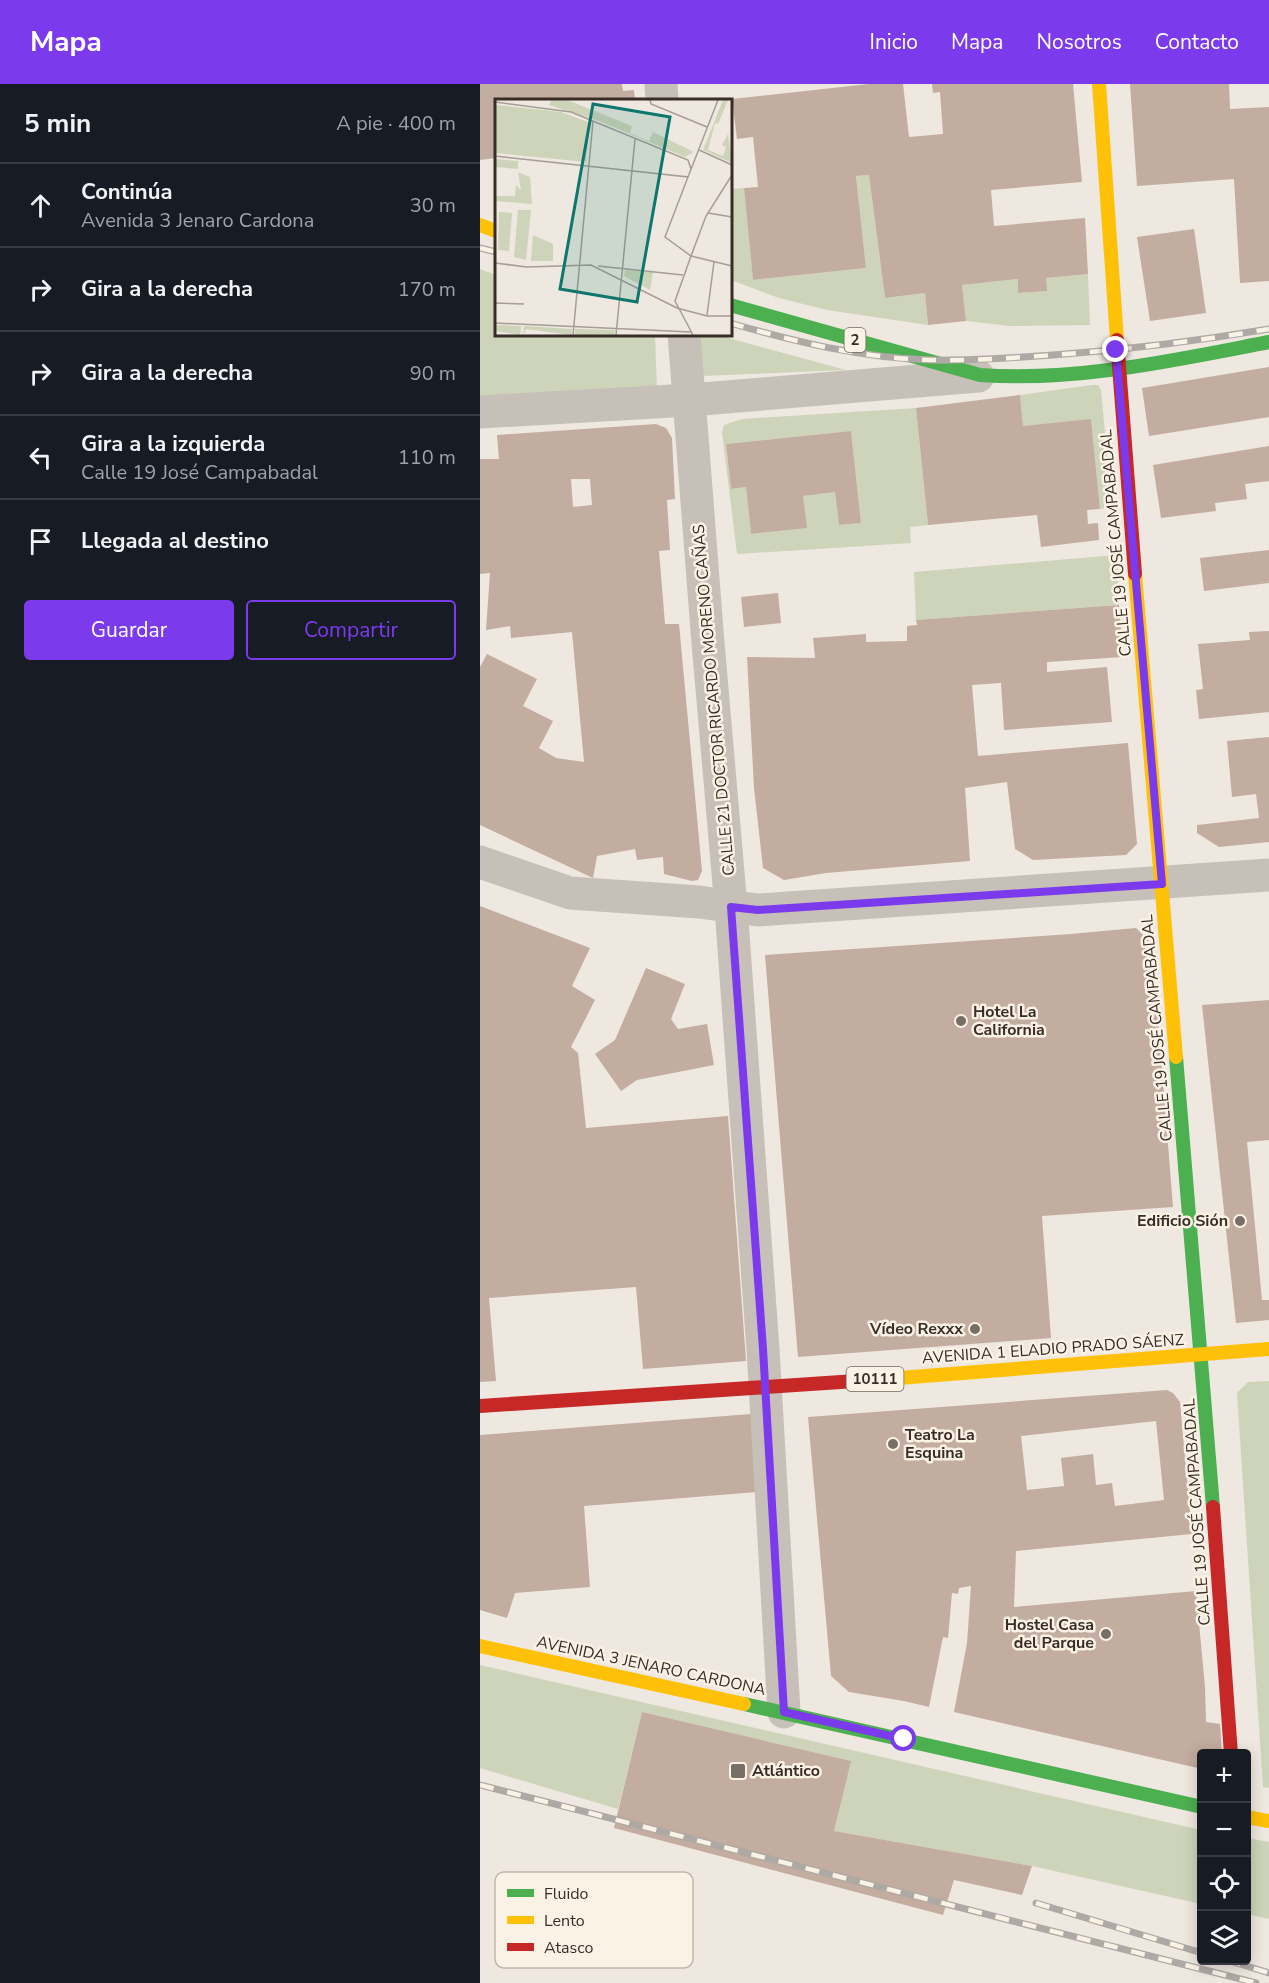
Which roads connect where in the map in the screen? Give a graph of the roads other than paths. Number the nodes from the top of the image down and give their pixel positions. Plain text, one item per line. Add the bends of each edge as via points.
1 (661, 84) edge
2 (1099, 84) edge
3 (662, 99) edge
4 (480, 225) edge
5 (495, 231) edge
6 (732, 306) edge
7 (684, 336) edge
8 (1269, 342) edge
9 (1118, 368) junction
10 (980, 375) junction
11 (690, 400) junction
12 (480, 412) edge
13 (480, 862) edge
14 (1269, 875) edge
15 (1162, 884) junction
16 (731, 907) junction
17 (1269, 1349) edge
18 (1201, 1354) junction
19 (765, 1388) junction
20 (480, 1406) edge
21 (480, 1646) edge
22 (784, 1712) junction
23 (1231, 1749) edge
24 (1197, 1806) edge
25 (1251, 1818) edge
26 (1269, 1821) edge

1 - 3 street
2 - 9 main road, CALLE 19 JOSÉ CAMPABADAL
4 - 5 main road
6 - 10 main road, 2
7 - 11 street, CALLE 21 DOCTOR RICARDO MORENO CAÑAS
8 - 9 main road, 2
9 - 10 main road, 2 via 1025,377
9 - 15 main road, CALLE 19 JOSÉ CAMPABADAL
10 - 11 street
11 - 12 street
11 - 16 street, CALLE 21 DOCTOR RICARDO MORENO CAÑAS
13 - 16 street via 570,892
14 - 15 street
15 - 16 street via 758,910
15 - 18 main road, CALLE 19 JOSÉ CAMPABADAL
16 - 19 street, CALLE 21 DOCTOR RICARDO MORENO CAÑAS
17 - 18 main road, AVENIDA 1 ELADIO PRADO SÁENZ / 10111
18 - 19 main road, AVENIDA 1 ELADIO PRADO SÁENZ / 10111
18 - 23 main road, CALLE 19 JOSÉ CAMPABADAL
19 - 20 main road, AVENIDA 1 ELADIO PRADO SÁENZ / 10111
19 - 22 street, CALLE 21 DOCTOR RICARDO MORENO CAÑAS
21 - 22 main road, AVENIDA 3 JENARO CARDONA
22 - 24 main road, AVENIDA 3 JENARO CARDONA
25 - 26 main road

